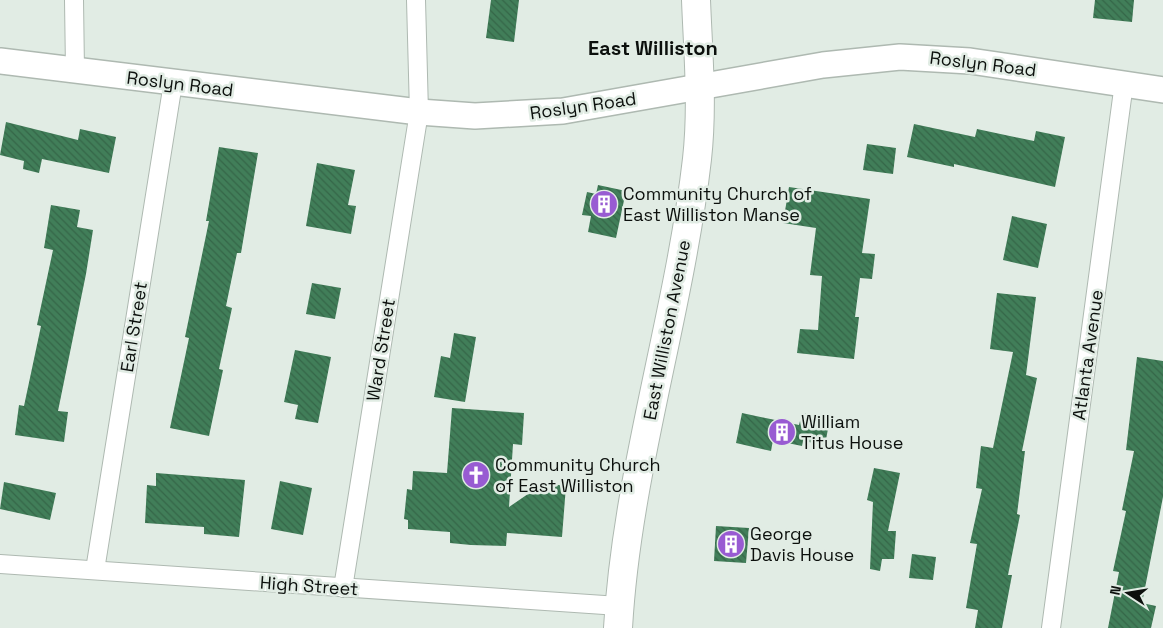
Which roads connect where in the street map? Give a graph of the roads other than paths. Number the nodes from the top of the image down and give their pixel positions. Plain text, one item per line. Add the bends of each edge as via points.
1 (74, 0) edge
2 (416, 0) edge
3 (696, 0) edge
4 (0, 61) edge
5 (75, 70) junction
6 (173, 83) junction
7 (1124, 83) junction
8 (699, 86) junction
9 (1163, 90) edge
10 (419, 112) junction
11 (0, 564) edge
12 (95, 570) junction
13 (343, 588) junction
14 (618, 617) edge
15 (1051, 628) edge

1 - 5 street
2 - 10 street, Ward Street
3 - 8 main road, East Williston Avenue
4 - 5 main road, Roslyn Road
5 - 6 main road, Roslyn Road
6 - 10 main road, Roslyn Road
6 - 12 street, Earl Street
7 - 8 main road, Roslyn Road via 924,57 823,65
7 - 9 main road, Roslyn Road
7 - 15 street, Atlanta Avenue
8 - 10 main road, Roslyn Road via 563,111 484,116
8 - 14 main road, East Williston Avenue via 699,135 694,182 625,550
10 - 13 street, Ward Street
11 - 12 street, High Street
12 - 13 street, High Street
13 - 14 street, High Street

